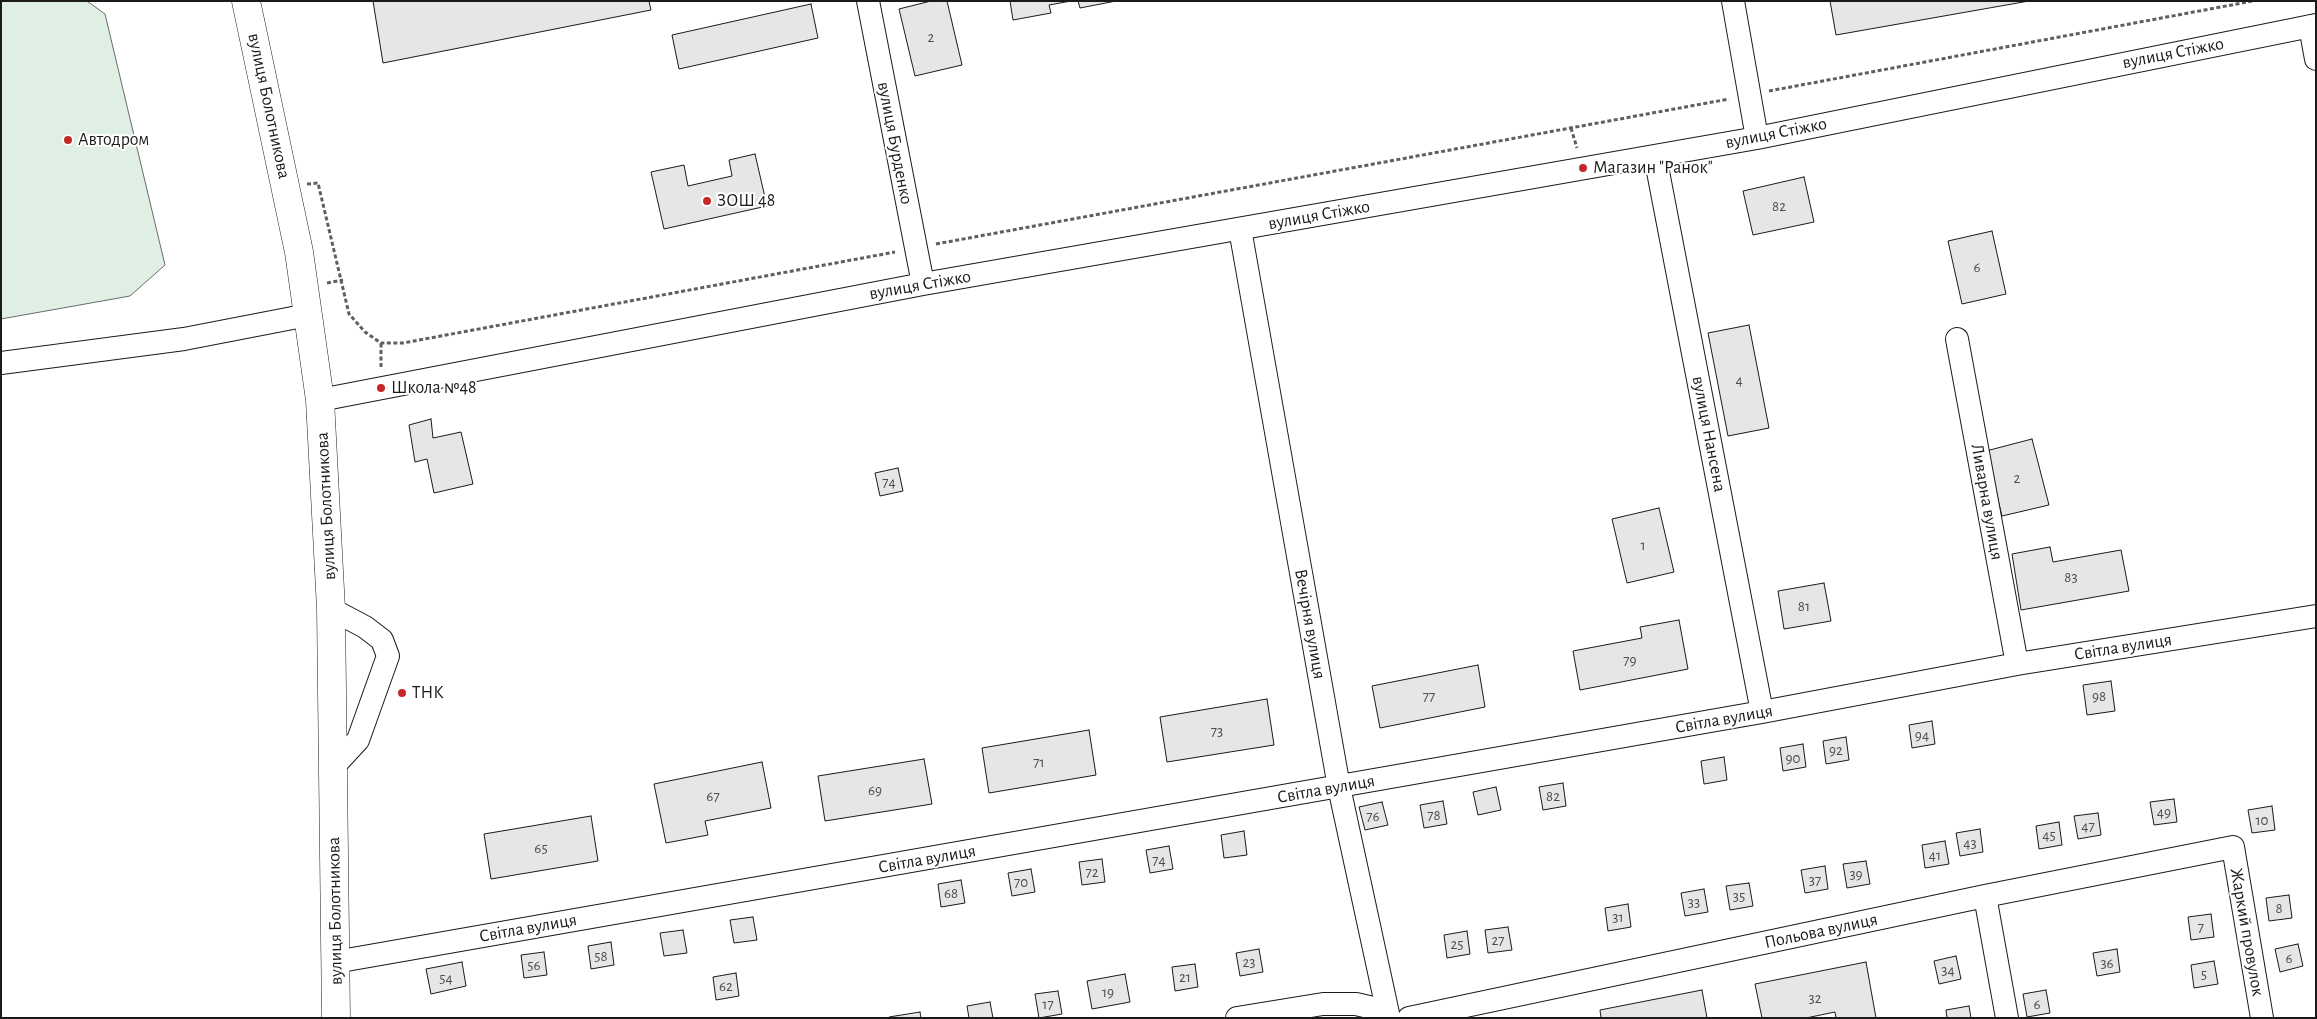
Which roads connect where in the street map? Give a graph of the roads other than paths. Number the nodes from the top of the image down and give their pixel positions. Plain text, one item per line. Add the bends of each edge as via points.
1 (246, 1) edge
2 (868, 1) edge
3 (1733, 1) edge
4 (2313, 25) edge
5 (2316, 59) edge
6 (1757, 138) junction
7 (1655, 156) junction
8 (1240, 229) junction
9 (923, 284) junction
10 (308, 315) junction
11 (1957, 339) dead end
12 (1, 364) edge
13 (320, 400) junction
14 (331, 609) junction
15 (2316, 616) edge
16 (2017, 664) junction
17 (1762, 712) junction
18 (333, 767) junction
19 (1339, 787) junction
20 (2233, 847) joint
21 (1985, 896) junction
22 (335, 962) junction
23 (336, 1018) edge
24 (1237, 1018) edge
25 (1389, 1018) edge
26 (1409, 1018) edge
27 (2007, 1018) edge
28 (2262, 1018) edge

1 - 10 main road, вулиця Болотникова via 286,185
2 - 9 street, вулиця Бурденко
3 - 6 street
4 - 5 street
4 - 6 street, вулиця Стіжко
6 - 7 street, вулиця Стіжко
7 - 8 street, вулиця Стіжко
7 - 17 street, вулиця Нансена
8 - 9 street, вулиця Стіжко
8 - 19 street, Вечірня вулиця
9 - 13 street, вулиця Стіжко
10 - 12 street via 184,340
10 - 13 main road, вулиця Болотникова
11 - 16 street, Ливарна вулиця
13 - 14 main road, вулиця Болотникова
14 - 18 main road, вулиця Болотникова
14 - 18 street via 382,640 388,656 358,740
15 - 16 street, Світла вулиця
16 - 17 street, Світла вулиця
17 - 19 street, Світла вулиця
18 - 22 main road, вулиця Болотникова
19 - 22 street, Світла вулиця
19 - 25 street, Вечірня вулиця
20 - 21 street, Польова вулиця
20 - 28 street, Жаркий провулок
21 - 26 street, Польова вулиця
21 - 27 street
22 - 23 main road, вулиця Болотникова
24 - 25 street via 1323,1004 1356,1004 1373,1008

